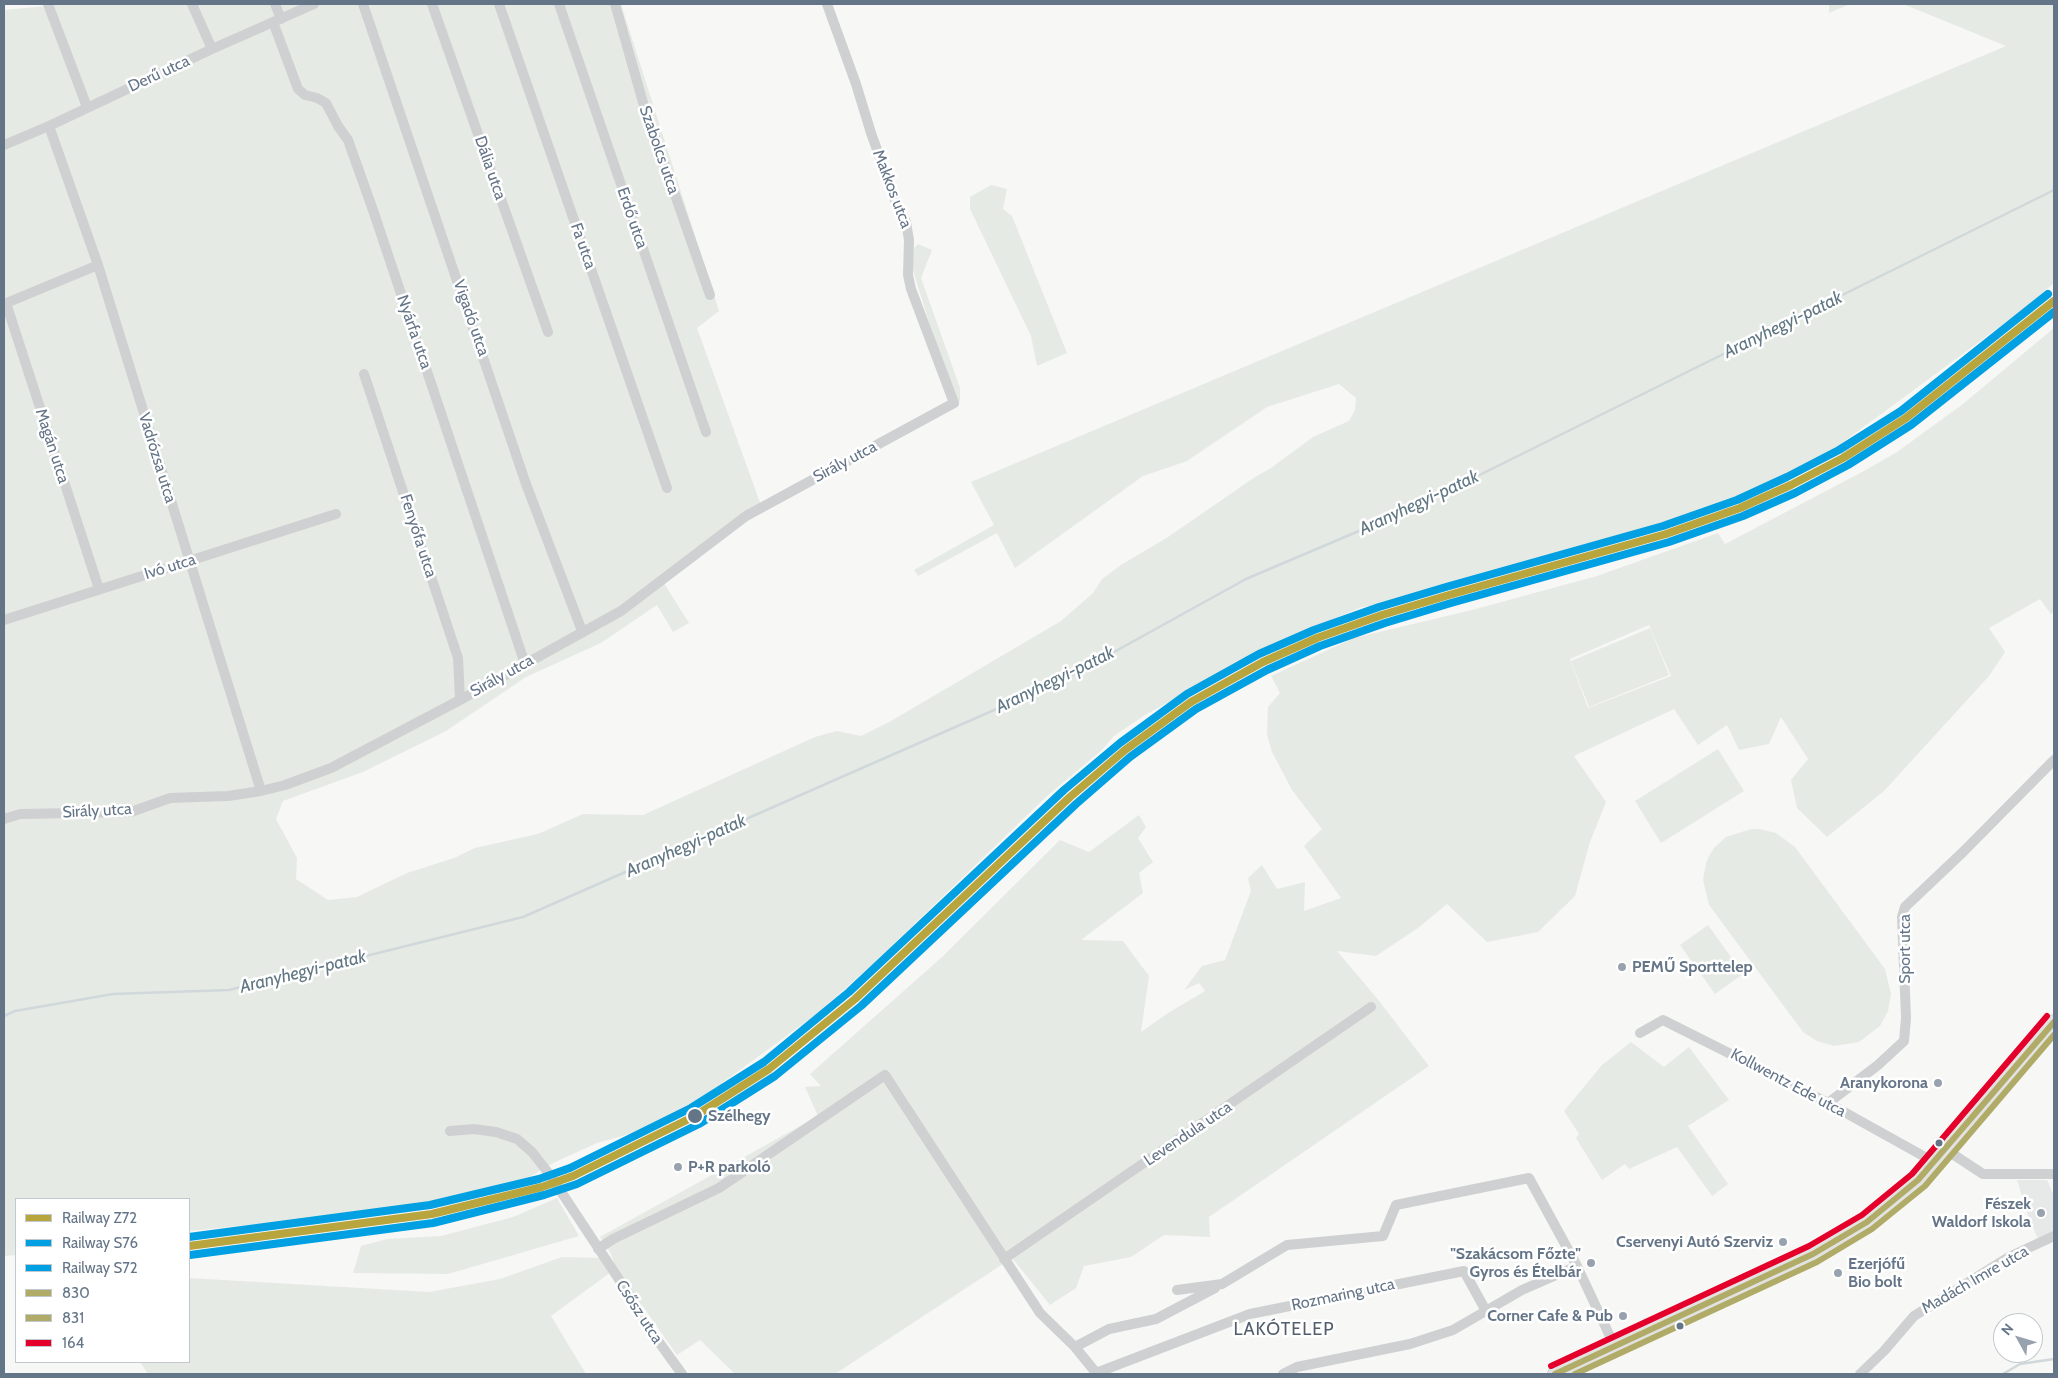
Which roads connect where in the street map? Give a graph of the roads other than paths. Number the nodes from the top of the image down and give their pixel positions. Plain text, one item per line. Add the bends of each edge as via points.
1 (48, 4) edge
2 (192, 4) edge
3 (275, 4) edge
4 (314, 4) edge
5 (363, 4) edge
6 (432, 4) edge
7 (499, 4) edge
8 (559, 4) edge
9 (616, 4) edge
10 (827, 4) edge
11 (277, 21) junction
12 (212, 49) junction
13 (87, 107) junction
14 (49, 126) junction
15 (4, 144) edge
16 (98, 265) junction
17 (710, 295) dead end
18 (5, 303) edge
19 (548, 332) dead end
20 (364, 374) dead end
21 (954, 403) joint
22 (706, 432) dead end
23 (667, 488) dead end
24 (336, 514) dead end
25 (190, 561) junction
26 (99, 589) junction
27 (4, 620) edge
28 (582, 631) junction
29 (525, 664) junction
30 (460, 700) junction
31 (2054, 760) edge
32 (261, 791) junction
33 (4, 819) edge
34 (1371, 1007) dead end
35 (2054, 1022) edge
36 (1640, 1033) dead end
37 (1828, 1103) junction
38 (450, 1131) dead end
39 (1945, 1149) junction
40 (1934, 1162) junction
41 (2054, 1174) edge
42 (2054, 1236) edge
43 (598, 1249) junction
44 (1004, 1259) junction
45 (1577, 1266) junction
46 (1222, 1284) junction
47 (1177, 1290) dead end
48 (1486, 1311) junction
49 (1075, 1347) junction
50 (1615, 1347) junction
51 (682, 1374) edge
52 (1096, 1374) edge
53 (1283, 1374) edge
54 (1555, 1374) edge
55 (1860, 1374) edge

1 - 13 street
2 - 12 street
3 - 11 street, Nyárfa utca
4 - 11 street, Derű utca
5 - 28 street, Vigadó utca via 526,484
6 - 19 street, Dália utca
7 - 23 street, Fa utca
8 - 22 street, Erdő utca
9 - 17 street, Szabolcs utca via 644,106
10 - 21 street, Makkos utca via 870,133 906,222 908,274
11 - 12 street, Derű utca
11 - 29 street, Nyárfa utca via 298,89 326,103 348,140
12 - 13 street, Derű utca
13 - 14 street, Derű utca
14 - 15 street, Derű utca
14 - 16 street, Vadrózsa utca
16 - 18 street
16 - 25 street, Vadrózsa utca
18 - 26 street, Magán utca
20 - 30 street, Fenyőfa utca via 458,658
21 - 28 street, Sirály utca via 746,516 621,611
24 - 25 street, Ivó utca
25 - 26 street, Ivó utca
25 - 32 street, Vadrózsa utca
26 - 27 street, Ivó utca
28 - 29 street, Sirály utca
29 - 30 street, Sirály utca
30 - 32 street, Sirály utca via 331,768
31 - 37 street, Sport utca via 1905,907 1902,917 1904,1041
32 - 33 street, Sirály utca via 170,798 131,812 20,814
34 - 44 street, Levendula utca
35 - 39 main road
36 - 37 street, Kollwentz Ede utca via 1663,1020
37 - 40 street, Kollwentz Ede utca
38 - 43 street, Csősz utca via 474,1129 496,1132 525,1145 551,1176
39 - 40 main road
39 - 41 street via 1983,1174
40 - 50 main road via 1883,1211 1837,1241
42 - 55 street, Madách Imre utca via 2009,1257 1914,1316
43 - 44 street via 719,1188 885,1075
43 - 51 street, Csősz utca
44 - 49 street via 1040,1314
45 - 46 street via 1529,1178 1396,1205 1383,1236 1287,1245
45 - 48 street via 1522,1290
45 - 50 street
46 - 47 street
46 - 49 street via 1156,1319 1109,1329
48 - 52 street, Rozmaring utca via 1464,1271 1250,1314
48 - 53 street via 1452,1330 1410,1344 1297,1367
49 - 52 street
50 - 54 main road

